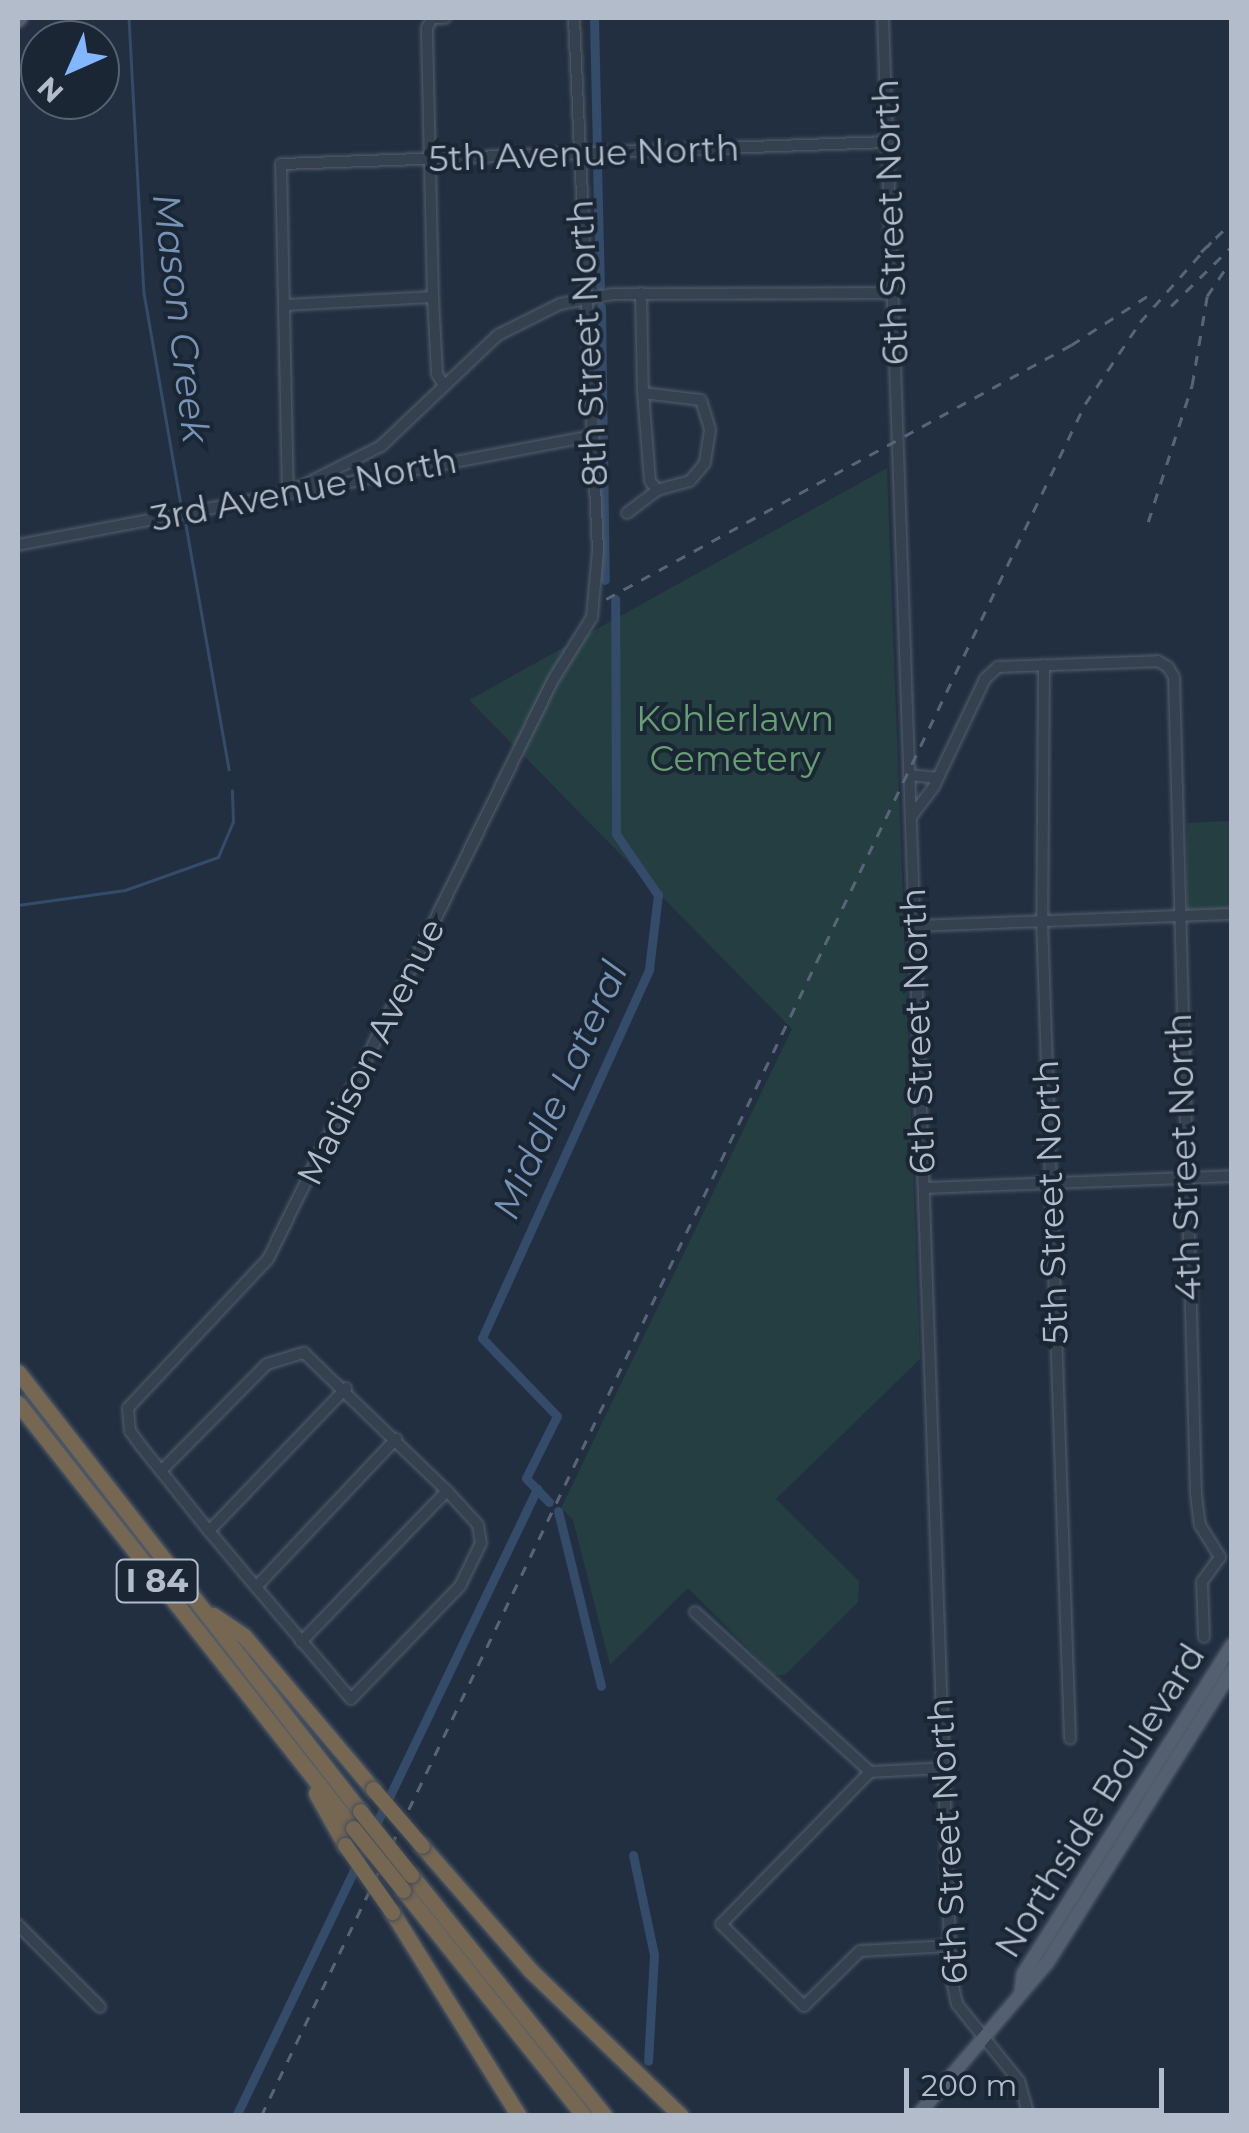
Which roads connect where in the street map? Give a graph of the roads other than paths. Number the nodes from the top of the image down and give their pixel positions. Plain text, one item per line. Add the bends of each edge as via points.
1 (445, 18) edge
2 (574, 18) edge
3 (883, 18) edge
4 (888, 142) junction
5 (579, 156) junction
6 (429, 158) junction
7 (641, 293) junction
8 (893, 293) junction
9 (434, 297) junction
10 (584, 299) junction
11 (286, 304) junction
12 (443, 384) junction
13 (644, 394) junction
14 (592, 436) junction
15 (656, 490) junction
16 (288, 493) junction
17 (627, 513) dead end
18 (18, 545) edge
19 (564, 661) joint
20 (1044, 665) junction
21 (909, 775) junction
22 (938, 778) junction
23 (911, 817) junction
24 (1232, 914) edge
25 (1176, 915) junction
26 (1042, 920) junction
27 (914, 926) junction
28 (1232, 1176) edge
29 (1184, 1178) junction
30 (1050, 1183) junction
31 (924, 1188) junction
32 (18, 1372) edge
33 (346, 1388) junction
34 (18, 1403) edge
35 (396, 1439) junction
36 (161, 1471) junction
37 (447, 1490) junction
38 (210, 1530) junction
39 (1220, 1557) junction
40 (1232, 1568) edge
41 (256, 1587) junction
42 (197, 1604) junction
43 (695, 1612) dead end
44 (1204, 1637) dead end
45 (302, 1642) junction
46 (1232, 1645) edge
47 (1232, 1671) edge
48 (1070, 1739) dead end
49 (297, 1758) junction
50 (944, 1768) junction
51 (870, 1772) junction
52 (18, 1925) edge
53 (950, 1946) junction
54 (1021, 1990) junction
55 (100, 2007) dead end
56 (984, 2035) junction
57 (680, 2115) edge
58 (520, 2116) edge
59 (584, 2116) edge
60 (605, 2116) edge
61 (916, 2116) edge
62 (1029, 2116) edge

1 - 6 street via 432,18 428,28
2 - 5 street, 8th Street North
3 - 4 street, 6th Street North
4 - 5 street, 5th Avenue North
4 - 8 street, 6th Street North
5 - 6 street, 5th Avenue North
5 - 10 street, 8th Street North
6 - 9 street
6 - 11 street, 5th Avenue North via 281,164
7 - 8 street
7 - 10 street
7 - 13 street
8 - 21 street, 6th Street North
9 - 11 street
9 - 12 street
10 - 12 street via 510,327
10 - 14 street, 8th Street North
11 - 16 street
12 - 16 street via 381,446
13 - 15 street via 645,454
13 - 15 street via 702,400 710,430 705,463 690,481
14 - 16 street, 3rd Avenue North
14 - 19 street, 8th Street North via 595,605
15 - 17 street
16 - 18 street, 3rd Avenue North
19 - 36 street, Madison Avenue via 268,1260 128,1408 130,1431
20 - 22 street via 990,672
20 - 25 street, 4th Street North via 1158,661 1174,677
20 - 26 street, 5th Street North
21 - 22 street
21 - 23 street, 6th Street North
22 - 23 street
23 - 27 street, 6th Street North
24 - 25 street
25 - 26 street
25 - 29 street, 4th Street North
26 - 27 street
26 - 30 street, 5th Street North
27 - 31 street, 6th Street North
28 - 29 street
29 - 30 street
29 - 39 street, 4th Street North via 1196,1494 1200,1525
30 - 31 street
30 - 48 street, 5th Street North
31 - 50 street, 6th Street North
32 - 42 highway, I 84
33 - 35 street
33 - 36 street via 304,1353 286,1353
33 - 38 street
34 - 49 highway, I 84
35 - 37 street
35 - 41 street
36 - 38 street
37 - 45 street
37 - 45 street via 478,1526 476,1557 460,1586 351,1699
38 - 41 street
39 - 40 street
39 - 44 street via 1202,1582
41 - 45 street
42 - 57 highway, bridge via 244,1636 530,1970
42 - 60 highway, I 84, bridge
43 - 51 street
46 - 54 main road, Northside Boulevard via 1024,1974
47 - 54 main road, Northside Boulevard via 1082,1913
49 - 58 highway, bridge
49 - 59 highway, I 84, bridge
50 - 51 street
50 - 53 street, 6th Street North
51 - 53 street via 722,1924 804,2006 860,1951
52 - 55 street
53 - 56 street, 6th Street North via 957,2004
54 - 56 main road, Northside Boulevard
56 - 61 main road, Northside Boulevard
56 - 62 street, 6th Street North via 1019,2081

